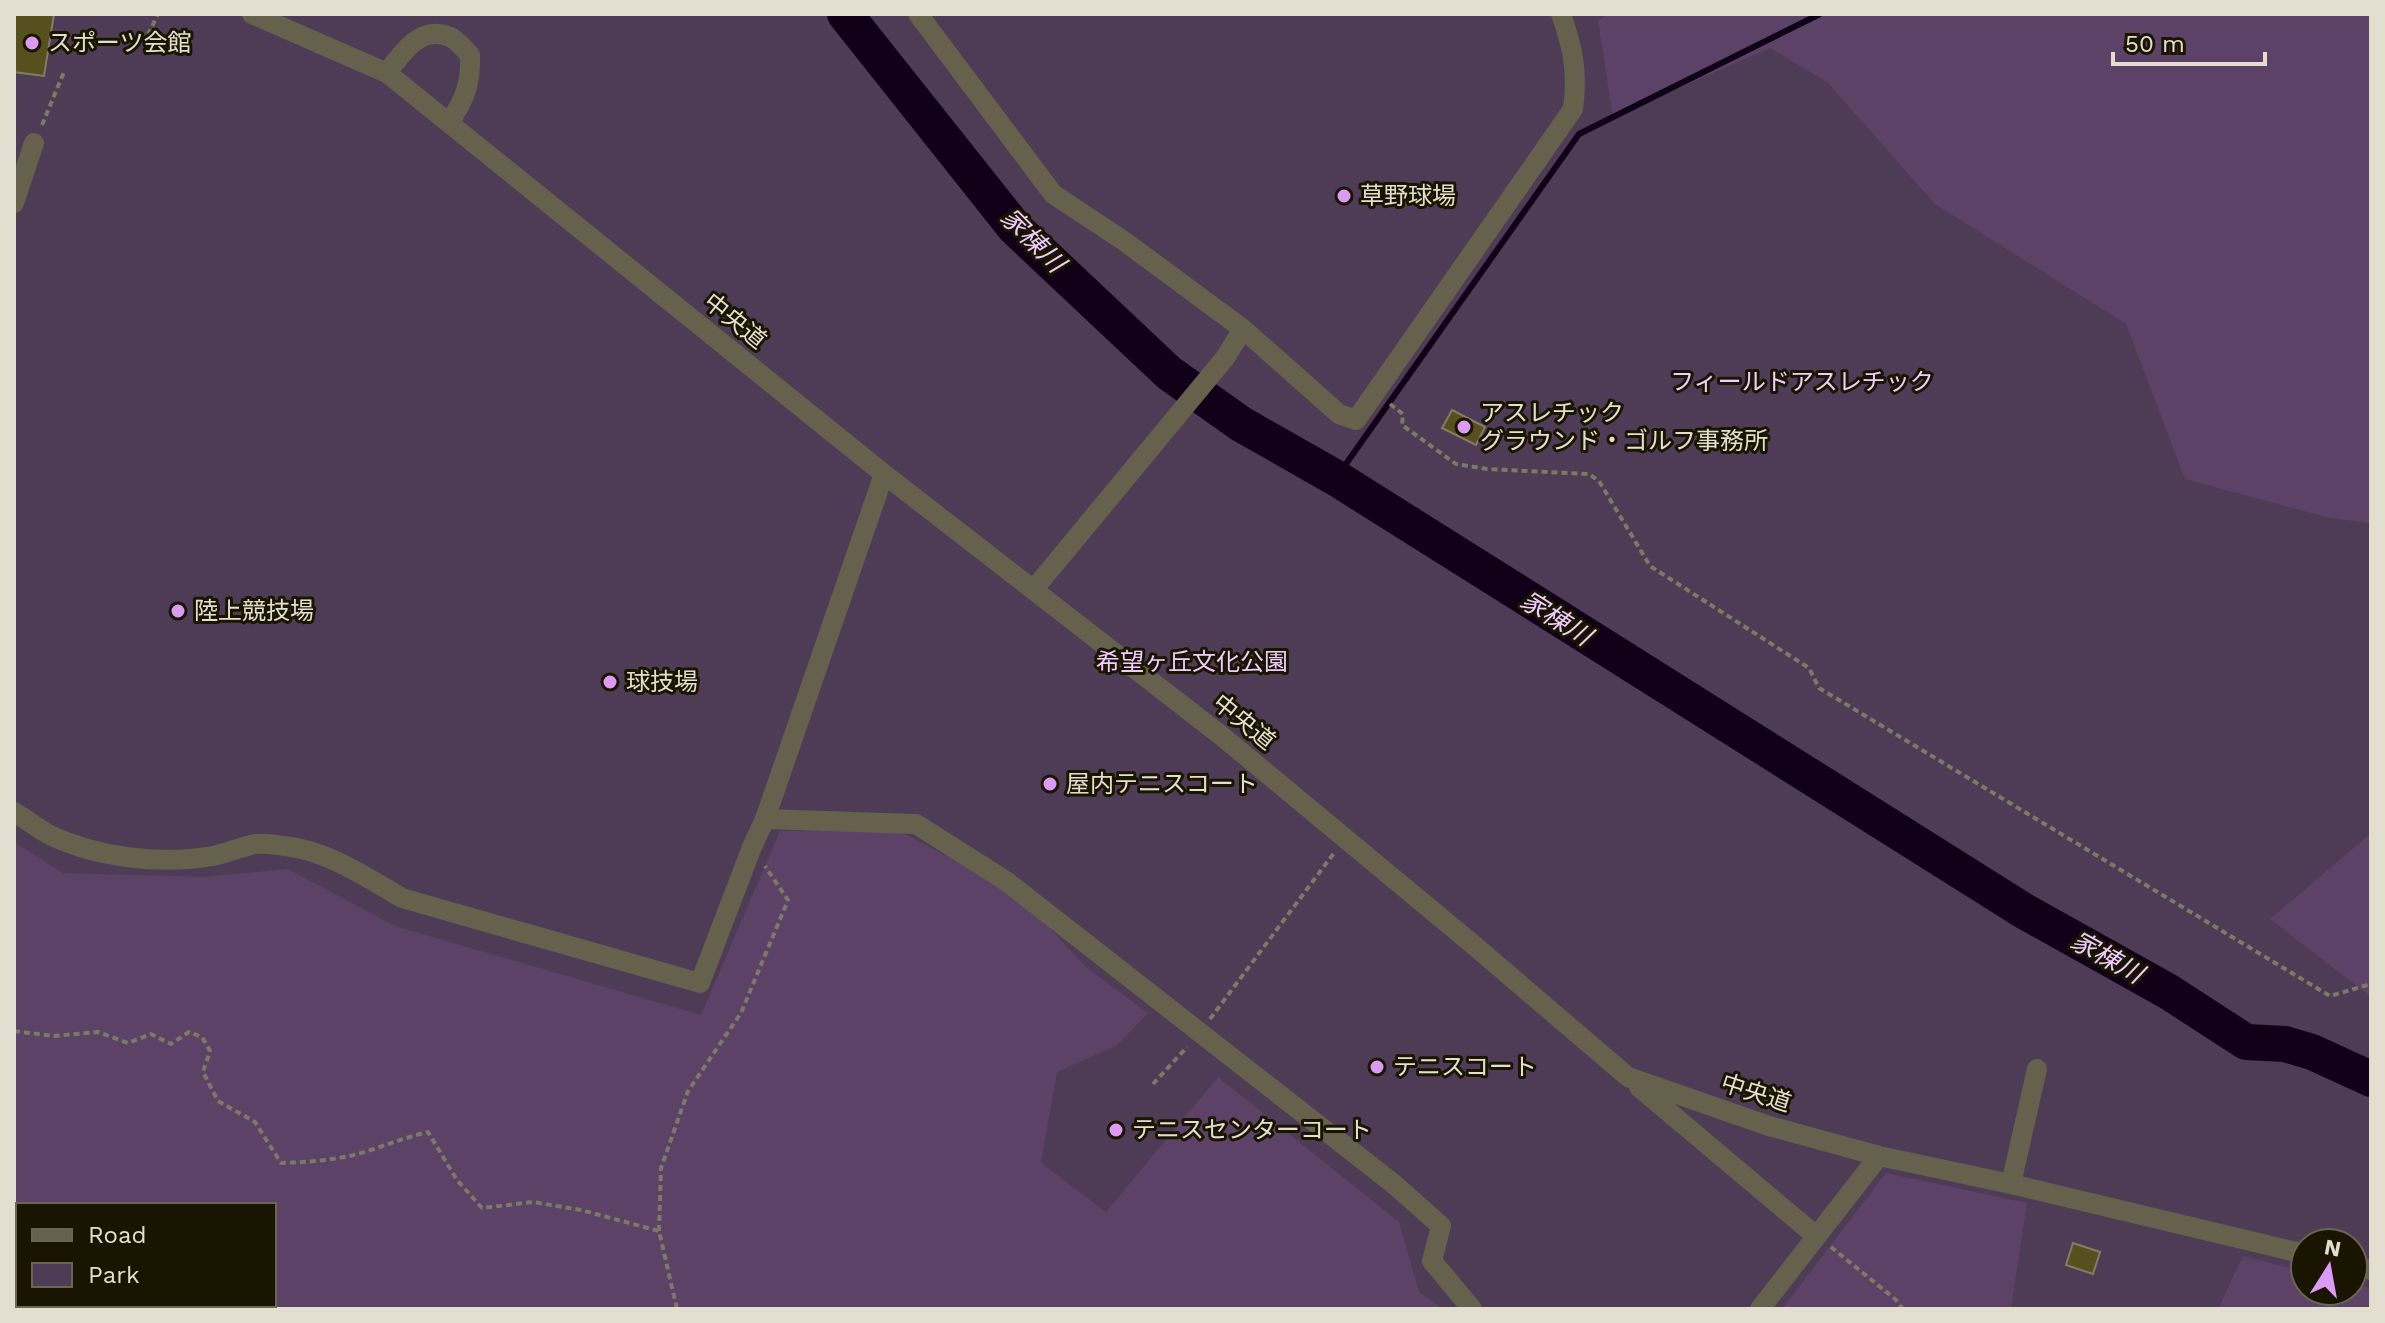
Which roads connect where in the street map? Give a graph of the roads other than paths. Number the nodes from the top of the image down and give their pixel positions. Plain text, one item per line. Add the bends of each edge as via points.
1 (252, 14) edge
2 (918, 14) edge
3 (1561, 14) edge
4 (387, 73) junction
5 (449, 123) junction
6 (34, 143) road end
7 (15, 195) edge
8 (1243, 329) junction
9 (884, 474) junction
10 (1034, 589) junction
11 (14, 812) edge
12 (765, 819) junction
13 (2037, 1069) dead end
14 (1628, 1077) junction
15 (1879, 1156) junction
16 (2011, 1184) junction
17 (1816, 1236) junction
18 (2289, 1250) edge
19 (1472, 1309) edge
20 (1760, 1309) edge

1 - 4 lane, 中央道
2 - 8 lane via 1053,194
3 - 8 lane via 1577,84 1573,109 1356,420 1339,414
4 - 5 lane, 中央道
4 - 5 lane via 405,48 427,34 451,37 470,55 471,79
5 - 9 lane, 中央道
6 - 7 lane
8 - 10 lane via 1225,358
9 - 10 lane, 中央道
9 - 12 lane
10 - 14 lane, 中央道 via 1223,737
11 - 12 lane via 84,849 127,856 168,859 213,856 258,843 289,846 320,854 402,898 700,983
12 - 19 lane via 916,824 1006,881 1441,1226 1432,1261
13 - 16 lane
14 - 15 lane, 中央道 via 1769,1126
14 - 17 lane
15 - 16 lane, 中央道
15 - 17 lane
16 - 18 lane, 中央道
17 - 20 lane

